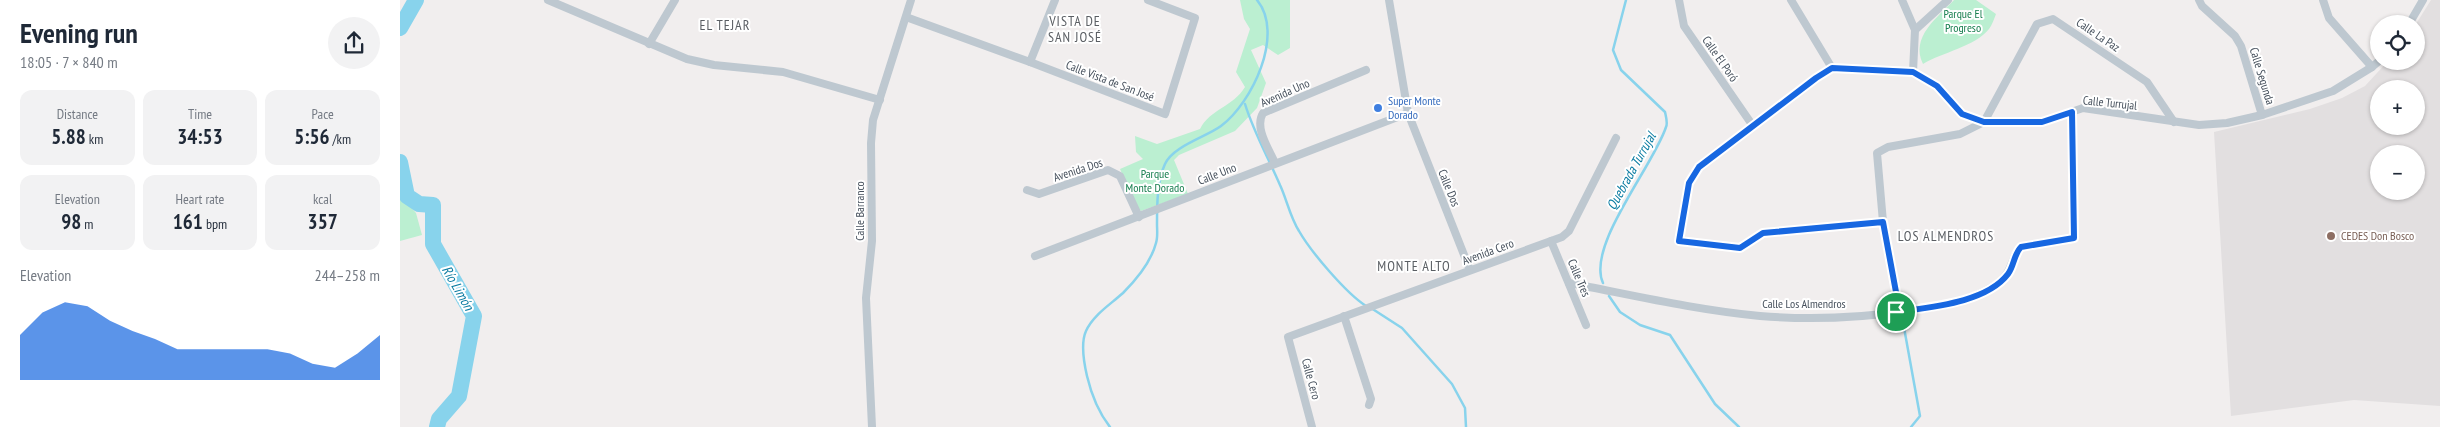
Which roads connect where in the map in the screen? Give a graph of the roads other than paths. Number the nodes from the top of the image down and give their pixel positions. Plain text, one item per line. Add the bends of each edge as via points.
1 (548, 0) edge
2 (675, 0) edge
3 (911, 0) edge
4 (1055, 0) edge
5 (1148, 0) edge
6 (1389, 0) edge
7 (1679, 0) edge
8 (1792, 0) edge
9 (1902, 0) edge
10 (1948, 0) edge
11 (2199, 0) edge
12 (2323, 0) edge
13 (2423, 0) edge
14 (2414, 15) edge
15 (906, 17) junction
16 (1915, 30) junction
17 (649, 44) junction
18 (1030, 62) junction
19 (2370, 65) edge
20 (1832, 68) junction
21 (2370, 68) edge
22 (1366, 70) dead end
23 (1913, 72) junction
24 (880, 100) junction
25 (2072, 112) junction
26 (1408, 113) junction
27 (2262, 115) junction
28 (1984, 122) junction
29 (2174, 122) junction
30 (1753, 126) junction
31 (1616, 138) dead end
32 (1275, 164) junction
33 (1027, 190) dead end
34 (1139, 217) junction
35 (1883, 222) junction
36 (1551, 241) junction
37 (1035, 256) dead end
38 (1470, 270) junction
39 (1569, 283) junction
40 (1896, 312) junction
41 (1344, 316) junction
42 (1586, 325) dead end
43 (1288, 337) joint
44 (1369, 405) dead end
45 (872, 427) edge
46 (1312, 427) edge

1 - 17 street
2 - 17 street
3 - 15 street, Calle Barranco
4 - 18 street
5 - 18 street, Calle Vista de San José via 1195,18 1165,114
6 - 26 street, Calle Dos
7 - 30 street, Calle El Poró via 1684,26
8 - 20 street
9 - 16 street
10 - 16 street
11 - 27 street, Calle Segunda via 2241,46
12 - 19 street via 2330,18
13 - 14 street
15 - 18 street, Calle Vista de San José
15 - 24 street, Calle Barranco
16 - 23 street
17 - 24 street via 687,59 783,72
20 - 23 street, Calle Turrujal
20 - 30 street
21 - 27 street, Calle Turrujal via 2333,91
22 - 32 street, Avenida Uno via 1263,113 1259,126
23 - 28 street, Calle Turrujal via 1937,86 1962,114
24 - 45 street, Calle Barranco via 873,120 871,143 872,241 866,298
25 - 28 street, Calle Turrujal via 2042,122
25 - 29 street, Calle Turrujal via 2083,108
25 - 40 street, Calle Los Almendros via 2074,238 2021,247 2008,275 1961,303
26 - 32 street, Calle Uno
26 - 38 street, Calle Dos
27 - 29 street, Calle Turrujal via 2208,125
28 - 29 street, Calle La Paz via 2037,24 2053,19 2147,82
28 - 35 street via 1960,134 1888,147 1877,154
30 - 35 street via 1693,174 1679,241 1740,248 1763,233
31 - 36 street, Avenida Cero via 1569,231
32 - 34 street, Calle Uno
33 - 34 street, Avenida Dos via 1039,194 1108,170 1120,176
34 - 37 street, Calle Uno
35 - 40 street via 1896,292
36 - 38 street, Avenida Cero
36 - 39 street, Calle Tres
38 - 41 street, Avenida Cero
39 - 40 street, Calle Los Almendros via 1760,316 1824,318
39 - 42 street, Calle Tres
41 - 43 street, Avenida Cero
41 - 44 street via 1371,398
43 - 46 street, Calle Cero

